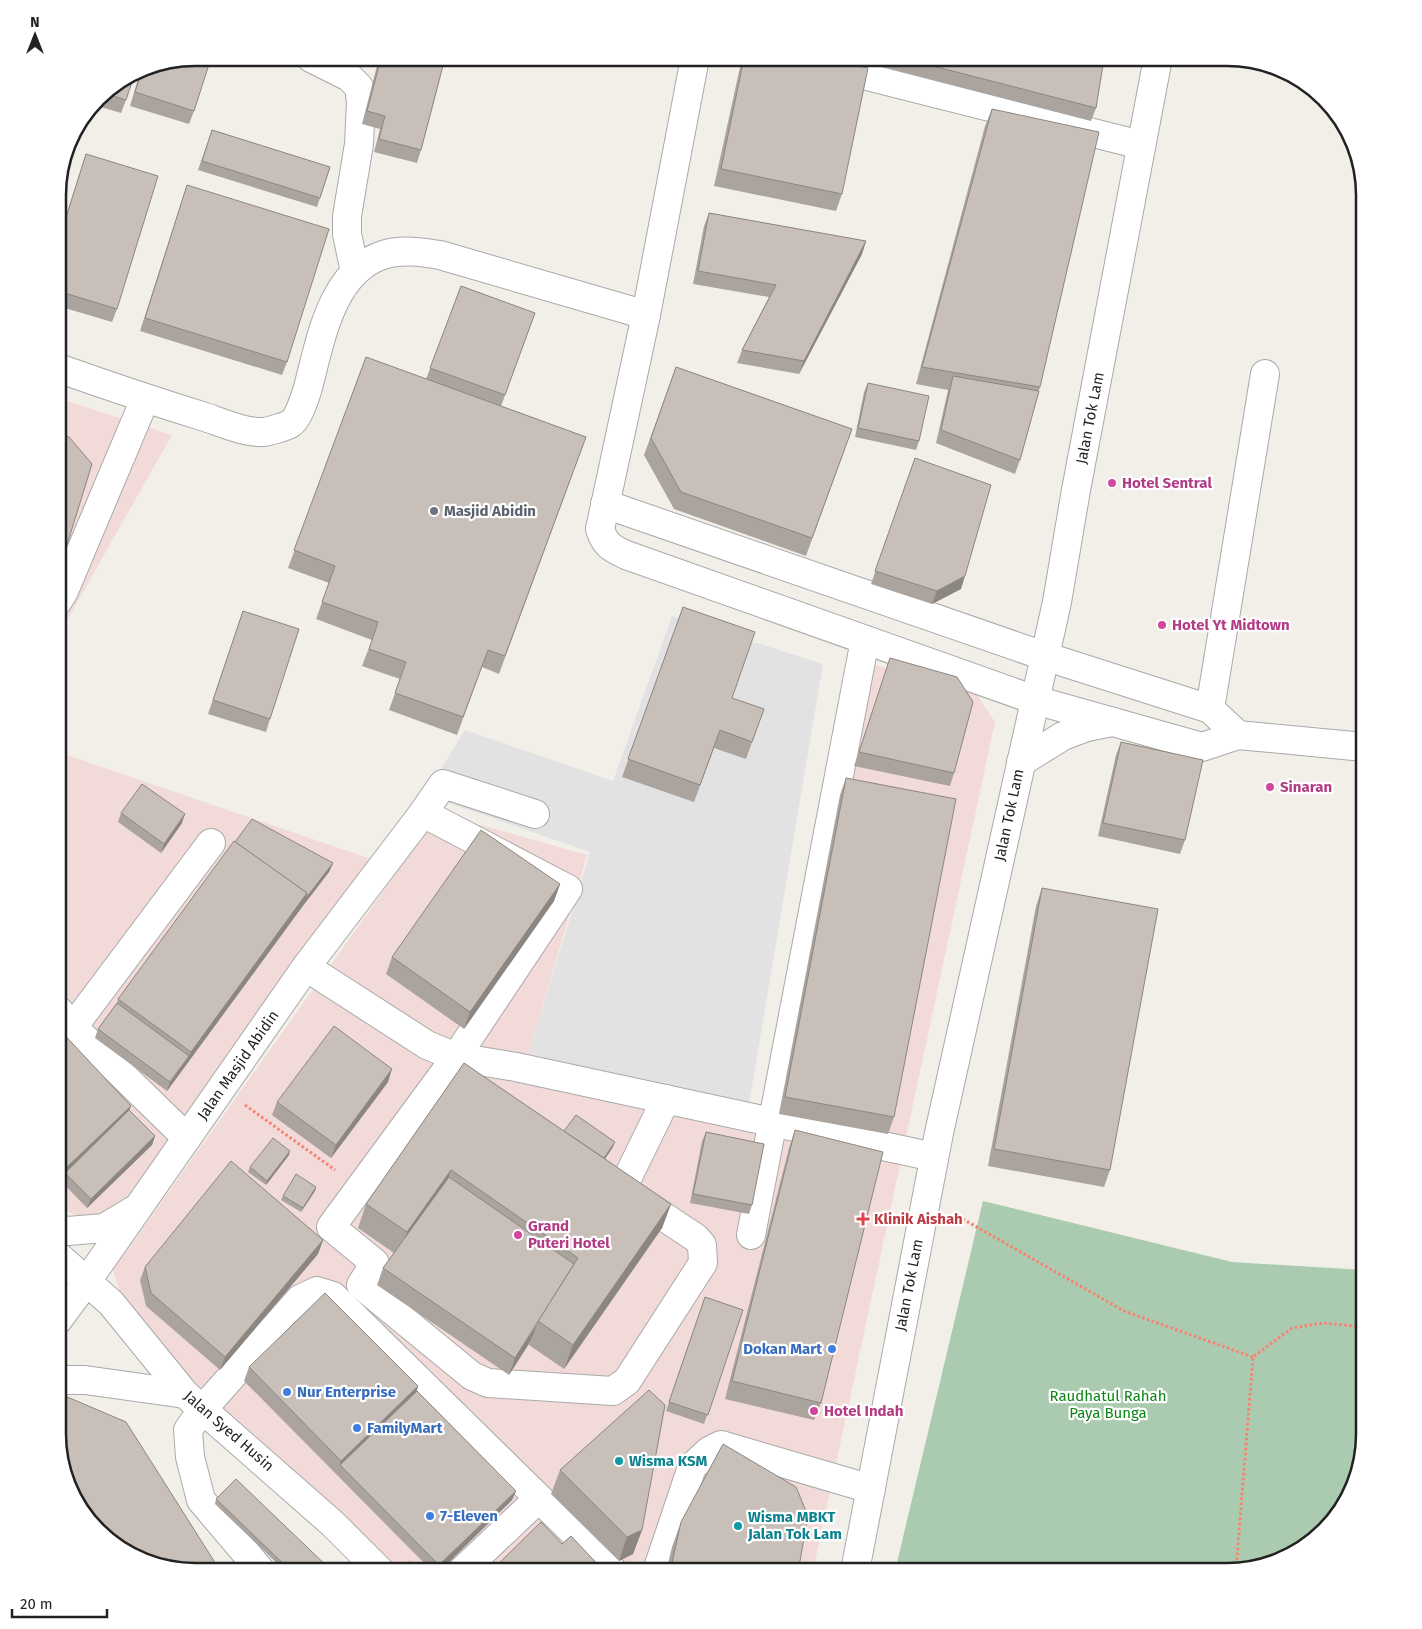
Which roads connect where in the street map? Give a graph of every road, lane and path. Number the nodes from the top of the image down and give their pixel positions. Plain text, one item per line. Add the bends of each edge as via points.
1 (329, 67) edge
2 (693, 67) edge
3 (831, 67) edge
4 (1156, 67) edge
5 (1141, 144) junction
6 (354, 272) junction
7 (646, 315) junction
8 (67, 371) edge
9 (1265, 374) dead end
10 (145, 399) junction
11 (605, 504) junction
12 (67, 579) edge
13 (1057, 602) junction
14 (865, 640) junction
15 (1044, 656) junction
16 (1088, 671) junction
17 (1044, 702) junction
18 (1210, 709) junction
19 (1114, 722) junction
20 (1238, 734) junction
21 (1356, 746) edge
22 (1021, 762) junction
23 (423, 813) junction
24 (535, 814) dead end
25 (211, 843) dead end
26 (306, 967) junction
27 (66, 1017) edge
28 (66, 1020) edge
29 (456, 1057) junction
30 (666, 1099) junction
31 (238, 1100) dead end
32 (773, 1122) junction
33 (187, 1138) junction
34 (934, 1157) junction
35 (334, 1170) dead end
36 (926, 1198) junction
37 (138, 1208) junction
38 (66, 1231) edge
39 (751, 1235) dead end
40 (66, 1263) edge
41 (87, 1282) junction
42 (66, 1309) edge
43 (1356, 1326) edge
44 (1253, 1357) junction
45 (66, 1380) edge
46 (194, 1402) junction
47 (871, 1489) junction
48 (538, 1499) junction
49 (1237, 1562) edge
50 (254, 1563) edge
51 (371, 1563) edge
52 (471, 1563) edge
53 (604, 1563) edge
54 (660, 1563) edge
55 (857, 1563) edge

1 - 6 street via 349,77 359,87 361,102 359,144 347,216
2 - 7 street
3 - 5 street
4 - 5 street, Jalan Tok Lam
5 - 13 street, Jalan Tok Lam
6 - 7 street via 384,254 416,252 440,255
6 - 10 street via 332,304 302,405 290,424 264,432
7 - 11 street
8 - 10 street
9 - 18 street
10 - 12 street
11 - 14 street via 600,529 604,541 616,550
11 - 15 street
13 - 15 street, Jalan Tok Lam
13 - 16 street via 1064,636
14 - 17 street
14 - 32 street
15 - 16 street
15 - 17 street, Jalan Tok Lam
16 - 18 street
17 - 19 street
17 - 22 street, Jalan Tok Lam
18 - 20 street
19 - 20 street via 1202,747
19 - 22 street via 1063,736
20 - 21 street
22 - 34 street, Jalan Tok Lam
23 - 24 street, Jalan Masjid Abidin via 443,784
23 - 26 street, Jalan Masjid Abidin
23 - 29 street via 568,889
25 - 27 street
26 - 29 street via 427,1045
26 - 33 street, Jalan Masjid Abidin
28 - 33 street
29 - 30 street
29 - 30 street via 331,1227 374,1263 361,1285 472,1376 488,1383 613,1391 626,1381 703,1263 702,1245 696,1238 622,1189
30 - 32 street
31 - 35 path
32 - 34 street
32 - 39 street
33 - 37 street, Jalan Masjid Abidin
34 - 36 street, Jalan Tok Lam
36 - 44 path via 1124,1311
36 - 47 street, Jalan Tok Lam
37 - 38 street via 104,1228
37 - 41 street, Jalan Masjid Abidin
40 - 41 street, Jalan Syed Husin
41 - 42 street, Jalan Masjid Abidin
41 - 46 street, Jalan Syed Husin via 111,1303
43 - 44 path via 1323,1324 1292,1328
44 - 49 path
45 - 46 street via 85,1380
46 - 48 street via 300,1299 317,1291 333,1296
46 - 50 street via 188,1430 190,1457 201,1500
46 - 51 street, Jalan Syed Husin via 334,1524
47 - 54 street via 721,1445 692,1467
47 - 55 street, Jalan Tok Lam
48 - 52 street
48 - 53 street

